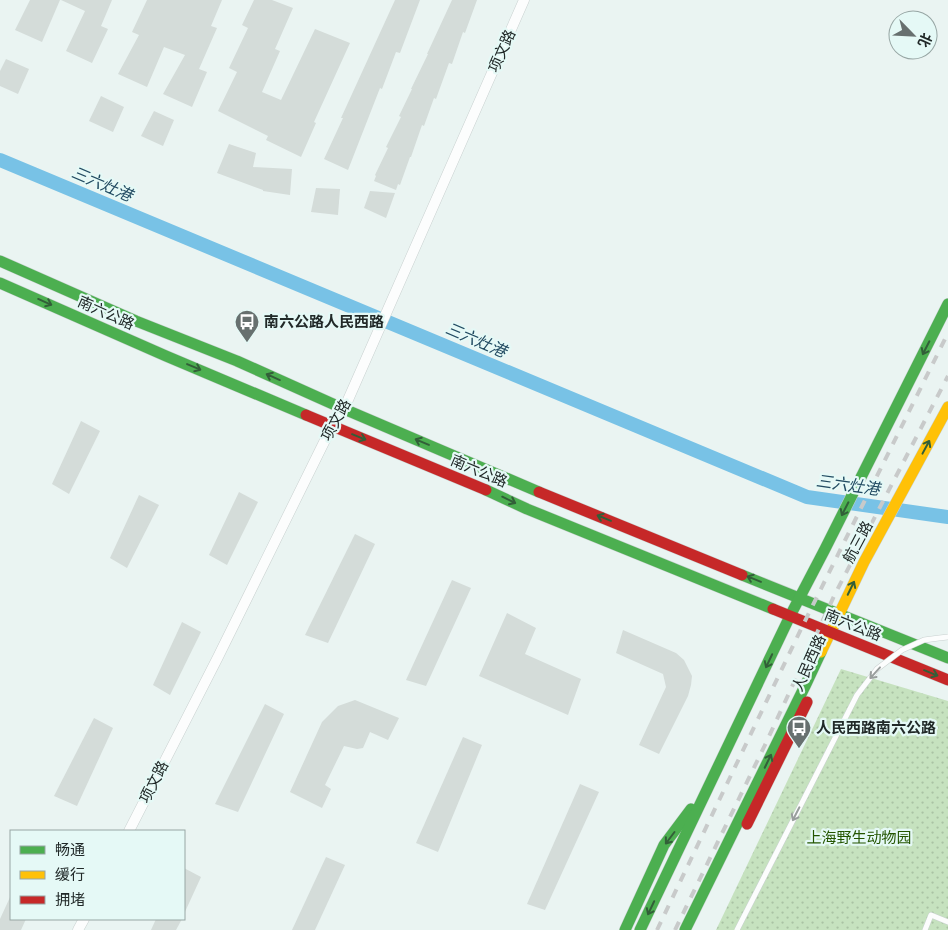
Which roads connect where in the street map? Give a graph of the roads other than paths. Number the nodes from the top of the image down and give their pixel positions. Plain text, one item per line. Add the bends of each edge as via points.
1 (524, 0) edge
2 (0, 261) edge
3 (0, 283) edge
4 (948, 304) edge
5 (948, 407) edge
6 (344, 409) junction
7 (332, 426) junction
8 (800, 597) junction
9 (838, 614) junction
10 (790, 616) junction
11 (834, 633) junction
12 (948, 637) edge
13 (948, 658) edge
14 (948, 680) edge
15 (710, 785) junction
16 (130, 830) edge
17 (948, 922) edge
18 (625, 930) edge
19 (640, 930) edge
20 (685, 930) edge
21 (695, 930) edge
22 (737, 930) edge
23 (925, 930) edge

1 - 6 street, 项文路
6 -> 2 main road, 南六公路
3 -> 7 main road, 南六公路
4 -> 8 main road
9 -> 5 main road, 航三路
6 - 7 street, 项文路
8 -> 6 main road, 南六公路 via 535,491
7 -> 10 main road, 南六公路
7 - 16 street, 项文路
8 - 9 main road, 南六公路
8 - 10 main road
9 - 11 main road, 人民西路
9 - 13 main road, 南六公路
10 - 11 main road, 南六公路
10 -> 15 main road
11 -> 14 main road, 南六公路
20 -> 11 main road, 人民西路
11 - 21 main road, 人民西路 via 820,676
12 -> 22 lane, bridge via 924,640 902,650 876,669 857,695
15 -> 18 main road via 664,845
15 -> 19 main road
17 - 23 lane via 931,914

